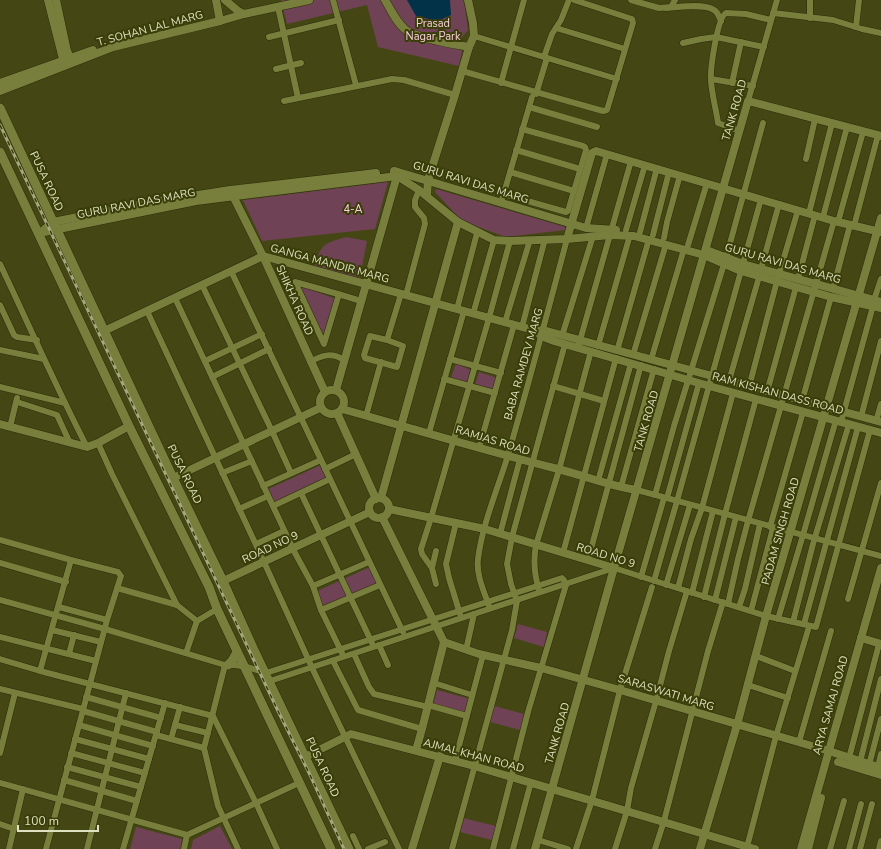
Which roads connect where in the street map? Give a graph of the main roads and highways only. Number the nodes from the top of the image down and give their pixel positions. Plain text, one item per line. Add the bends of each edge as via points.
1 (0, 108) edge
2 (0, 152) edge
3 (237, 652) junction
4 (226, 665) road end
5 (331, 849) edge
6 (349, 849) edge

1 - 6 main road, PUSA ROAD
2 - 3 main road via 129,426 209,587
3 - 4 main road
3 - 5 main road

